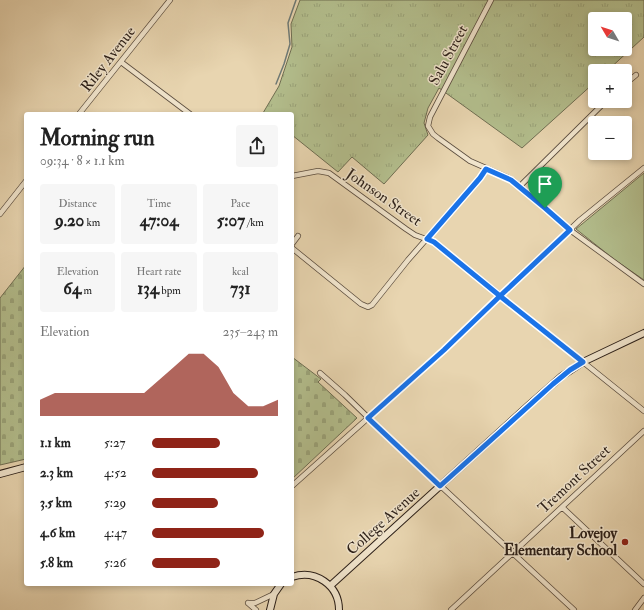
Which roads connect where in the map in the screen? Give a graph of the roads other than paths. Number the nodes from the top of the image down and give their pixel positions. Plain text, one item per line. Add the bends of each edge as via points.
1 (170, 0) edge
2 (490, 0) edge
3 (120, 62) junction
4 (636, 75) dead end
5 (632, 78) edge
6 (599, 108) edge
7 (82, 112) edge
8 (187, 112) edge
9 (644, 168) edge
10 (486, 169) junction
11 (294, 176) edge
12 (24, 184) edge
13 (520, 186) junction
14 (0, 214) edge
15 (570, 230) junction
16 (298, 236) dead end
17 (427, 239) junction
18 (294, 241) edge
19 (294, 250) edge
20 (644, 284) edge
21 (500, 296) junction
22 (644, 333) edge
23 (583, 362) junction
24 (320, 373) dead end
25 (644, 411) edge
26 (368, 418) junction
27 (644, 431) edge
28 (24, 468) edge
29 (0, 474) edge
30 (294, 484) edge
31 (440, 486) junction
32 (562, 507) junction
33 (512, 552) junction
34 (294, 576) edge
35 (644, 584) edge
36 (280, 586) edge
37 (330, 586) junction
38 (274, 594) junction
39 (644, 598) edge
40 (256, 610) edge
41 (270, 610) edge
42 (339, 610) edge
43 (451, 610) edge
44 (574, 610) edge
45 (635, 610) edge

1 - 3 street, Riley Avenue
2 - 10 street, Salu Street via 428,122 430,130 438,138 470,162
3 - 7 street, Riley Avenue
3 - 8 street
4 - 5 street
6 - 13 street
9 - 15 street
10 - 13 street via 503,175
10 - 17 street
11 - 17 street, Johnson Street via 318,171 329,173 406,229
12 - 14 street
13 - 15 street
15 - 20 street
15 - 21 street
16 - 18 street
17 - 19 street via 368,307
17 - 21 street, Johnson Street
21 - 23 street, Johnson Street
21 - 26 street
22 - 23 main road, College Avenue
23 - 25 street, Johnson Street
23 - 31 main road, College Avenue via 553,384
24 - 26 street
26 - 30 street
26 - 31 street
27 - 32 street, Tremont Street
28 - 29 main road
31 - 33 street
31 - 37 main road, College Avenue
32 - 33 street, Tremont Street
32 - 35 street
33 - 43 street, Tremont Street
33 - 44 street
34 - 37 main road via 313,576
36 - 38 main road
37 - 42 main road via 336,596
38 - 40 street via 255,603 248,603
38 - 41 main road
39 - 45 street

